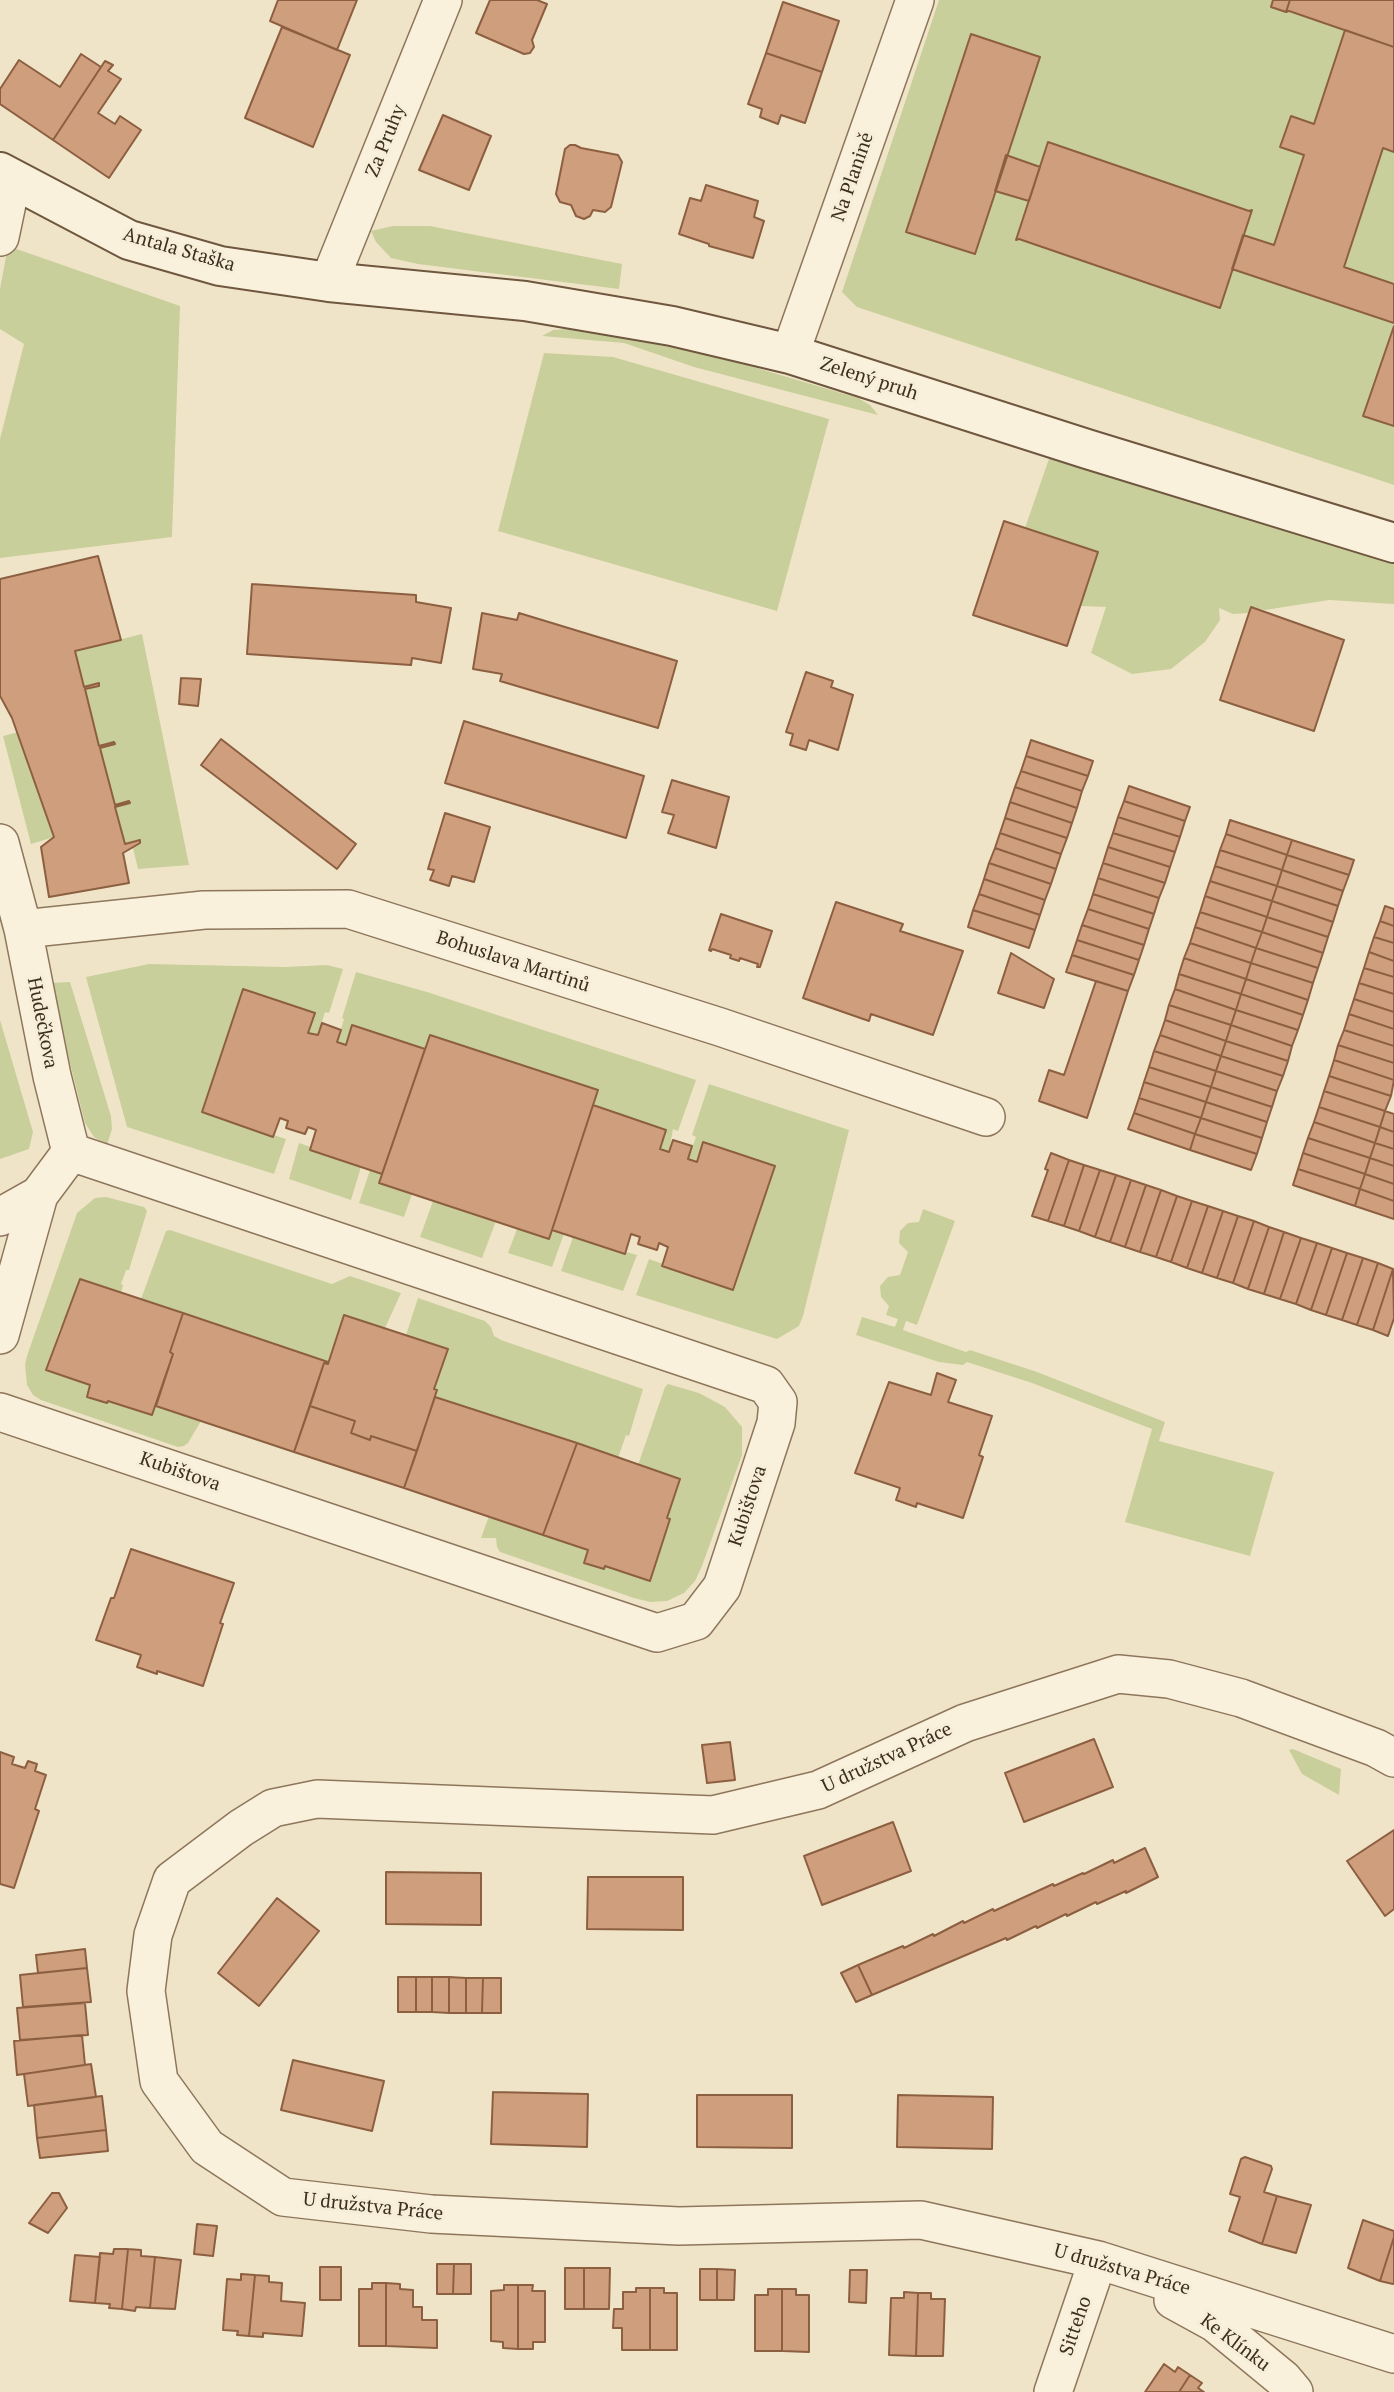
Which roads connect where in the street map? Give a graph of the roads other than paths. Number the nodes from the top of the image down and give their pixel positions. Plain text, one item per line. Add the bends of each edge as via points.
1 (443, 0) edge
2 (915, 0) edge
3 (6, 176) edge
4 (0, 237) edge
5 (329, 282) junction
6 (790, 354) junction
7 (1394, 543) edge
8 (0, 843) edge
9 (23, 929) junction
10 (986, 1117) dead end
11 (71, 1152) junction
12 (39, 1195) junction
13 (0, 1217) edge
14 (0, 1335) edge
15 (0, 1412) edge
16 (1394, 1758) edge
17 (1098, 2260) junction
18 (1394, 2354) edge
19 (1053, 2392) edge
20 (1294, 2392) edge

1 - 5 street, Za Pruhy
2 - 6 street, Na Planině
3 - 4 street
3 - 5 street, Antala Staška via 129,240 220,266
5 - 6 street, Zelený pruh via 525,301 672,326
6 - 7 street, Zelený pruh
8 - 9 street, Hudečkova
9 - 10 street, Bohuslava Martinů via 204,910 348,909
9 - 11 street, Hudečkova
11 - 12 street
11 - 15 street, Kubištova via 766,1385 778,1402 776,1423 722,1587 696,1621 657,1633
12 - 13 street
12 - 14 street
16 - 17 street, U družstva Práce via 1241,1698 1169,1679 1118,1674 965,1723 818,1790 713,1815 317,1799 273,1808 172,1880 153,1935 146,1991 159,2081 207,2147 283,2197 431,2214 680,2226 921,2220
17 - 18 street, U družstva Práce
17 - 19 street, Sitteho
17 - 20 street, Ke Klínku via 1215,2323

